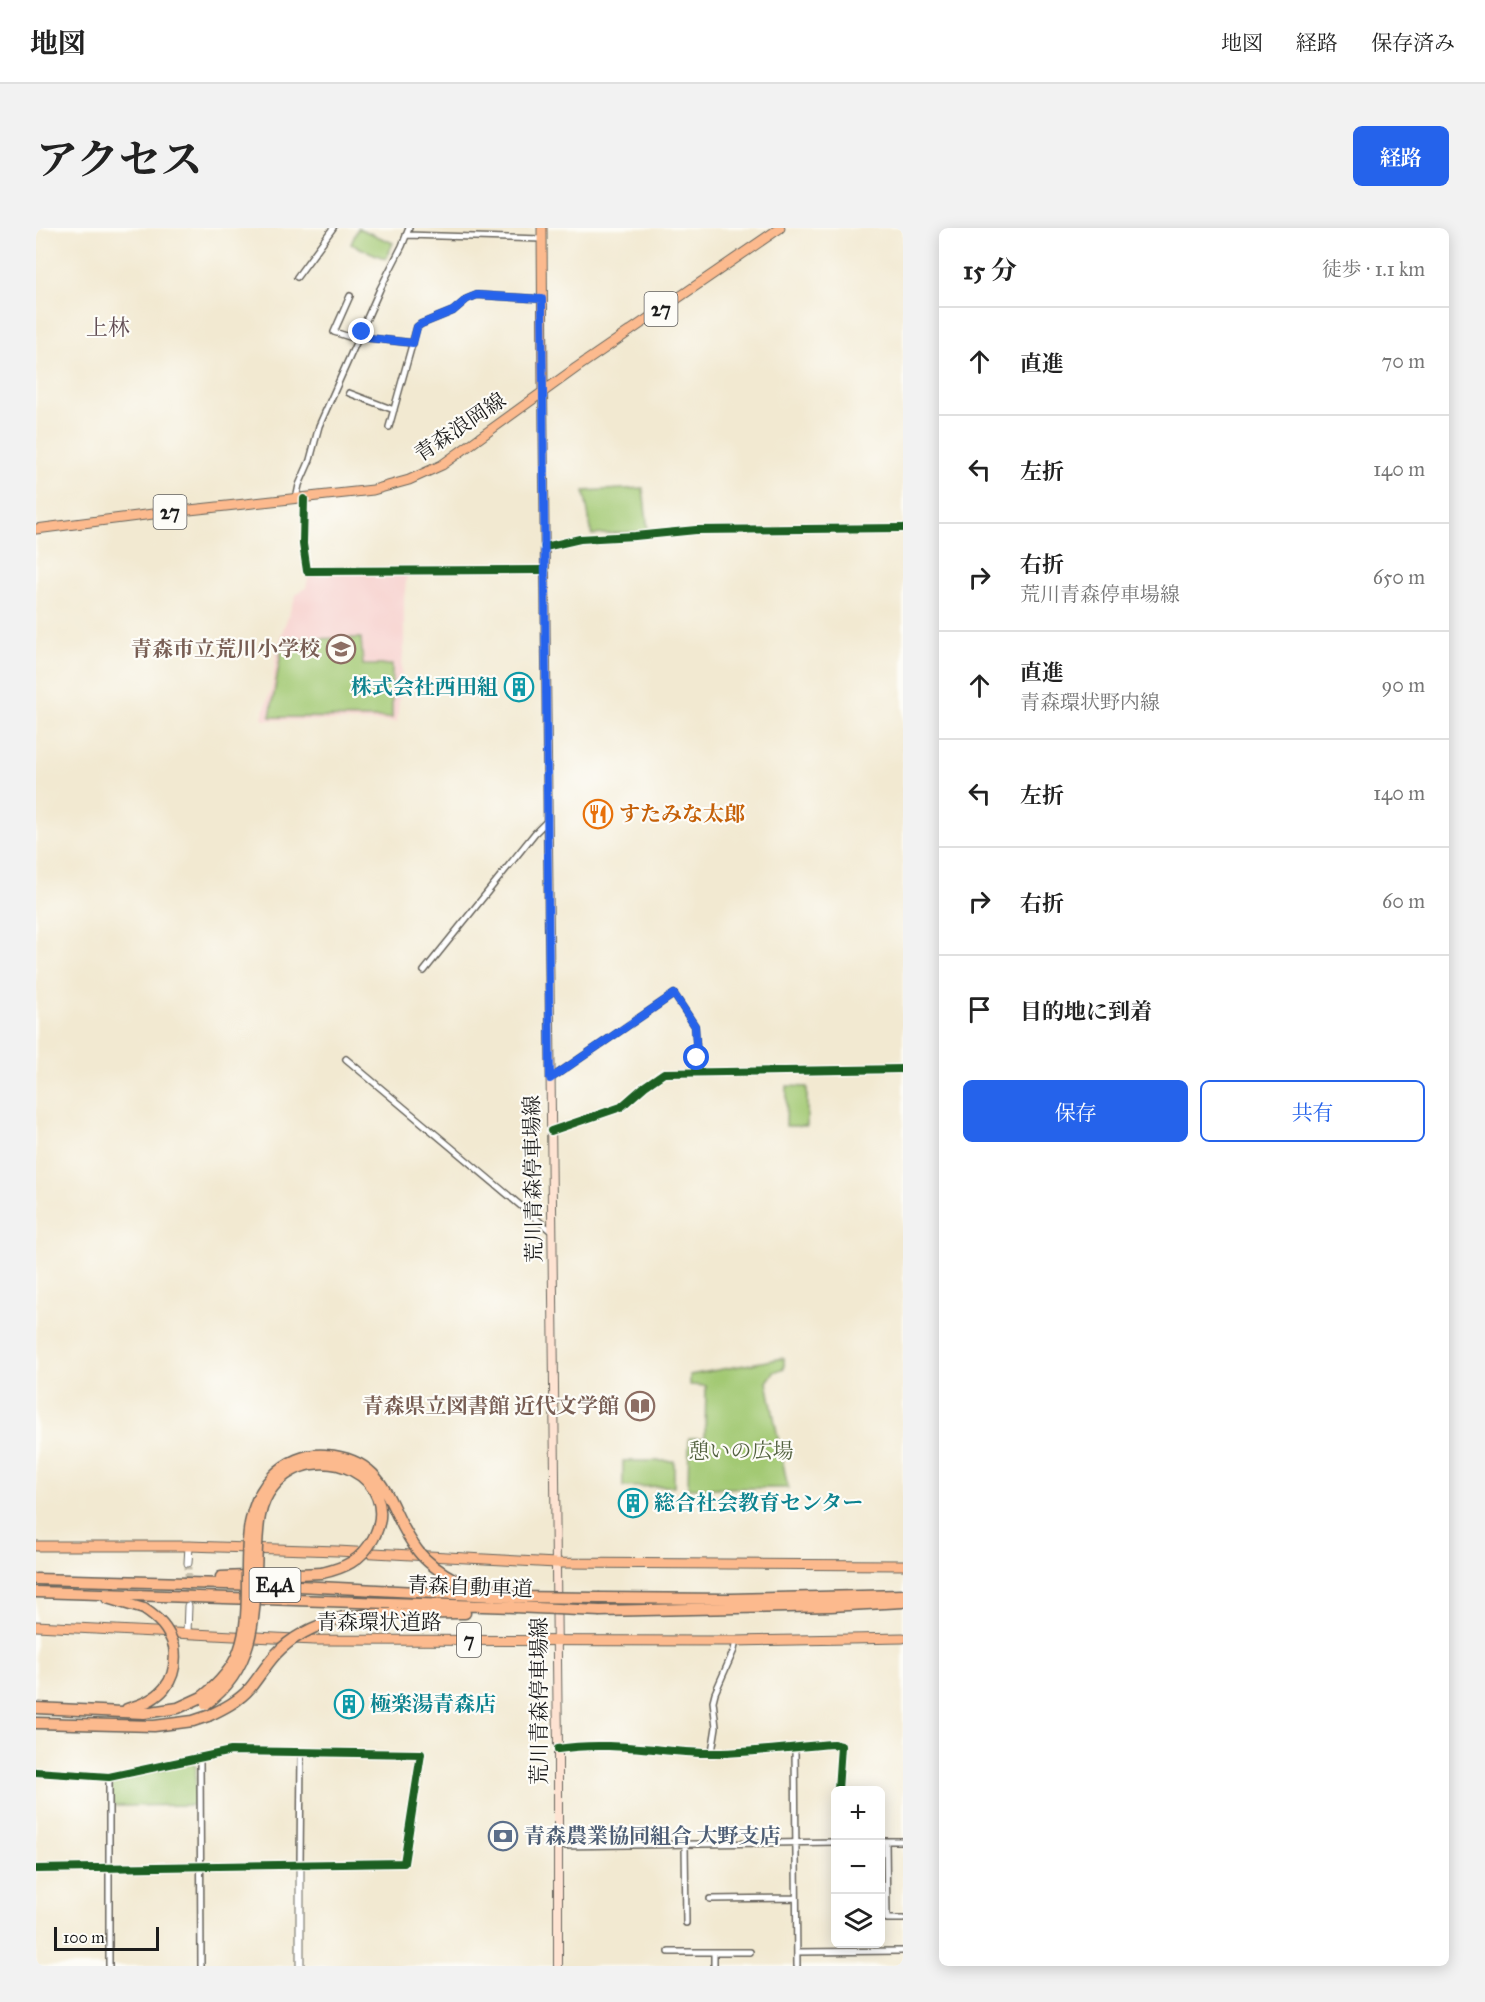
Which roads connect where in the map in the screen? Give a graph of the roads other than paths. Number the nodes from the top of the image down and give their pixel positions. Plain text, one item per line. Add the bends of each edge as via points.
1 (333, 228) edge
2 (408, 228) edge
3 (543, 228) edge
4 (779, 228) edge
5 (406, 235) junction
6 (542, 239) junction
7 (297, 277) dead end
8 (350, 296) dead end
9 (542, 299) junction
10 (359, 338) junction
11 (413, 343) junction
12 (543, 391) junction
13 (349, 393) dead end
14 (394, 410) junction
15 (390, 428) dead end
16 (300, 499) junction
17 (903, 528) edge
18 (36, 529) edge
19 (545, 547) junction
20 (544, 570) junction
21 (547, 821) junction
22 (424, 971) dead end
23 (346, 1059) dead end
24 (903, 1069) edge
25 (698, 1072) junction
26 (550, 1079) junction
27 (551, 1131) junction
28 (552, 1232) junction
29 (36, 1546) edge
30 (189, 1546) junction
31 (189, 1563) tunnel mouth
32 (556, 1563) junction
33 (903, 1565) edge
34 (36, 1579) edge
35 (92, 1580) junction
36 (36, 1592) edge
37 (87, 1593) junction
38 (903, 1595) edge
39 (514, 1602) junction
40 (903, 1602) edge
41 (188, 1606) tunnel mouth
42 (36, 1626) edge
43 (187, 1633) junction
44 (903, 1638) edge
45 (556, 1641) junction
46 (736, 1641) junction
47 (204, 1701) junction
48 (36, 1708) edge
49 (121, 1711) junction
50 (36, 1723) edge
51 (108, 1724) junction
52 (795, 1747) junction
53 (558, 1749) junction
54 (301, 1752) junction
55 (712, 1752) junction
56 (200, 1757) junction
57 (36, 1772) edge
58 (109, 1777) junction
59 (838, 1786) edge
60 (885, 1841) edge
61 (903, 1841) edge
62 (796, 1842) junction
63 (831, 1842) edge
64 (686, 1844) junction
65 (557, 1846) junction
66 (300, 1864) junction
67 (201, 1865) junction
68 (109, 1867) junction
69 (36, 1869) edge
70 (885, 1880) edge
71 (796, 1898) junction
72 (710, 1899) dead end
73 (903, 1918) edge
74 (686, 1923) dead end
75 (903, 1951) edge
76 (669, 1952) dead end
77 (714, 1952) junction
78 (750, 1952) dead end
79 (797, 1952) junction
80 (109, 1966) edge
81 (201, 1966) edge
82 (300, 1966) edge
83 (558, 1966) edge
84 (714, 1966) edge
85 (797, 1966) edge

1 - 7 street
2 - 5 street
3 - 6 main road
4 - 12 main road, 青森浪岡線 / 27
5 - 6 street
5 - 10 street
6 - 9 main road
8 - 10 street via 334,332
9 - 11 street via 477,295 417,327
9 - 12 main road
10 - 11 street
10 - 16 street via 318,426 299,485
11 - 14 street
12 - 16 main road, 青森浪岡線 / 27 via 457,455 426,473 373,490
12 - 19 main road, 荒川青森停車場線
13 - 14 street
14 - 15 street
16 - 18 main road, 青森浪岡線 / 27
16 - 20 street via 308,571
17 - 19 street via 696,530 580,539
19 - 20 main road, 荒川青森停車場線
20 - 21 main road, 荒川青森停車場線
21 - 22 street
21 - 26 main road, 荒川青森停車場線
23 - 28 street
24 - 25 street
25 - 26 street via 695,1026 674,994
25 - 27 street via 664,1073 621,1107
26 - 27 main road, 荒川青森停車場線
27 - 28 main road, 荒川青森停車場線
28 - 32 main road, 荒川青森停車場線
29 - 30 main road
30 - 31 street
30 - 32 main road
32 - 33 main road
32 - 45 main road, 荒川青森停車場線
34 - 35 highway, 青森自動車道 / E4A
35 - 39 highway, 青森自動車道 / E4A via 299,1586
35 - 47 highway, bridge via 322,1573 338,1569 361,1557 377,1532 378,1503 366,1480 355,1471 329,1462 300,1467 269,1492 258,1520 254,1610 246,1654 236,1676 223,1690
36 - 37 highway, 青森自動車道 / E4A
37 - 39 highway, 青森自動車道 / E4A
37 - 49 highway, bridge via 144,1609 164,1625 174,1646 170,1683 144,1704
38 - 39 highway, 青森自動車道 / E4A, bridge via 564,1598
39 - 40 highway, 青森自動車道 / E4A, bridge via 595,1611
39 - 47 highway, bridge via 434,1568 410,1539 384,1488 364,1467 351,1459 307,1456 278,1471 259,1494 249,1534 247,1608 238,1652
39 - 51 highway, bridge via 344,1617 320,1624 277,1653 243,1694 222,1710 193,1721 154,1726
41 - 43 street
42 - 43 main road, 青森環状道路 / 7
43 - 45 main road, 青森環状道路 / 7 via 314,1640
44 - 46 main road, 青森環状道路 / 7
45 - 46 main road, 青森環状道路 / 7
45 - 53 main road, 荒川青森停車場線
46 - 55 street via 714,1694 716,1727
47 - 49 highway via 164,1711
47 - 51 highway via 177,1716
48 - 49 highway
50 - 51 highway
52 - 55 street
52 - 59 street via 841,1746
52 - 62 street
53 - 55 street via 619,1746
53 - 65 main road, 荒川青森停車場線
54 - 56 street via 231,1751
54 - 66 street
54 - 66 street via 421,1754 404,1863
56 - 58 street
56 - 67 street
57 - 58 street
58 - 68 street
60 - 61 street
62 - 63 street
62 - 64 street
62 - 71 street
64 - 65 street
64 - 74 street
65 - 83 main road, 荒川青森停車場線
66 - 67 street
66 - 82 street
67 - 68 street
67 - 81 street
68 - 69 street
68 - 80 street
70 - 73 street via 887,1919
71 - 72 street
71 - 79 street
75 - 79 street
76 - 77 street
77 - 78 street
77 - 84 street
79 - 85 street

